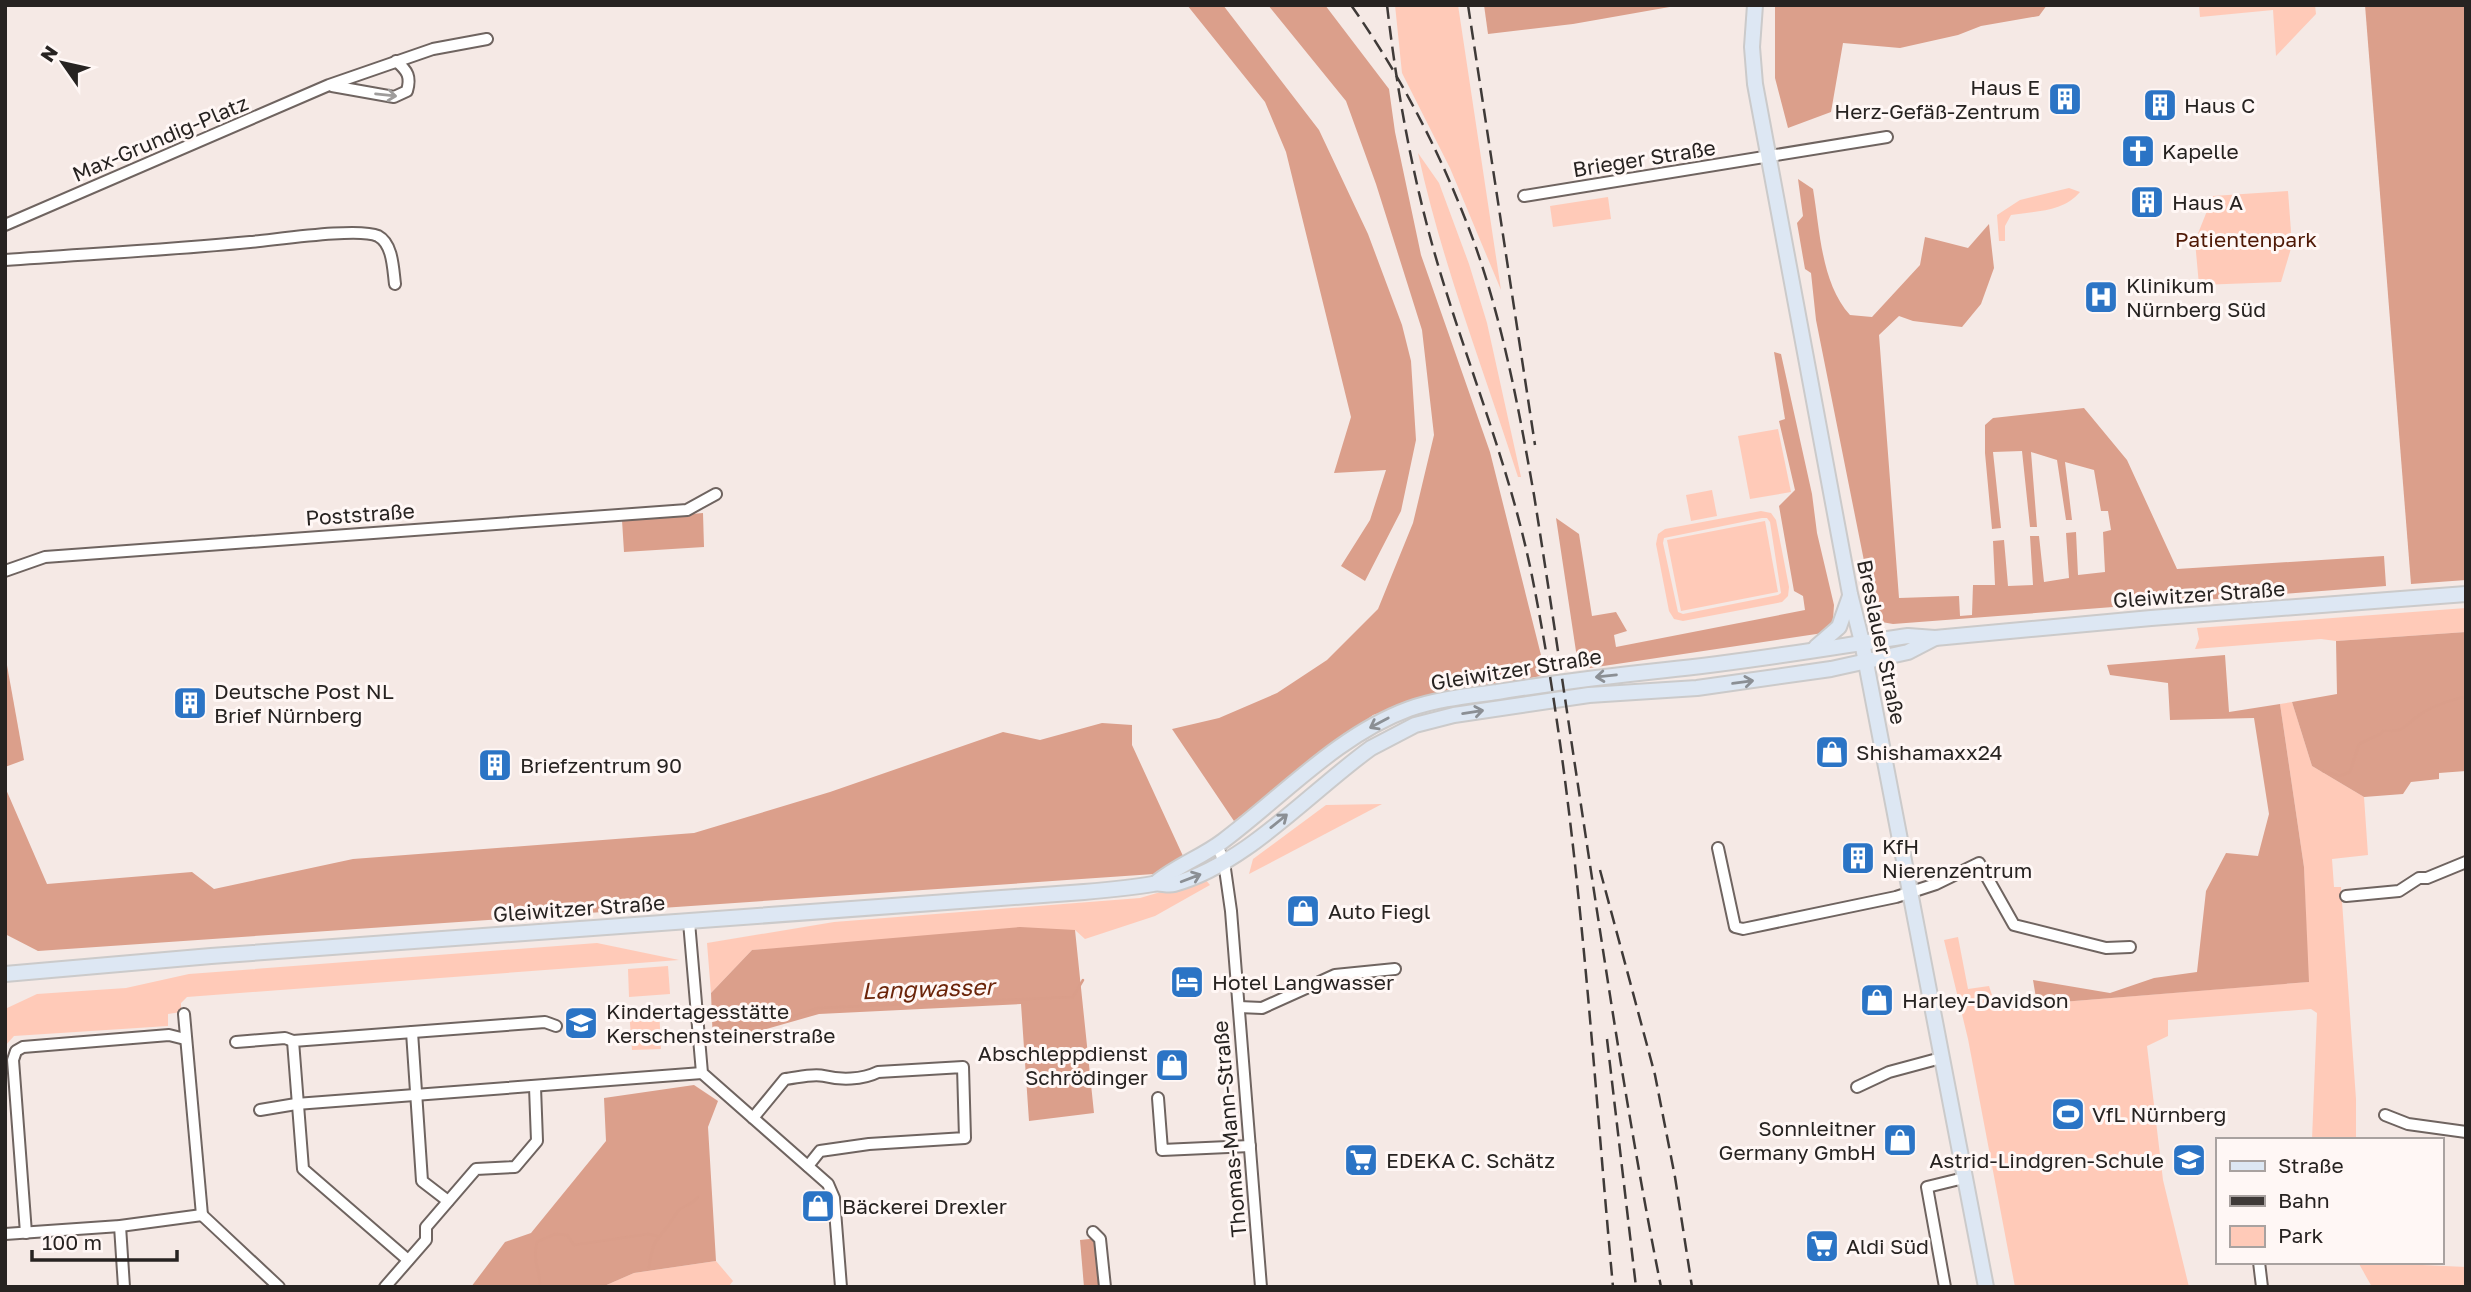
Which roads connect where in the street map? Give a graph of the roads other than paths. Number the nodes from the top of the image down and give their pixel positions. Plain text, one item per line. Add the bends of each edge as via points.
1 (1755, 5) edge
2 (487, 39) dead end
3 (401, 60) junction
4 (329, 85) junction
5 (1887, 137) dead end
6 (1769, 156) junction
7 (1524, 196) dead end
8 (5, 225) edge
9 (5, 260) edge
10 (395, 284) dead end
11 (716, 494) dead end
12 (5, 570) edge
13 (1850, 594) junction
14 (2466, 594) edge
15 (1935, 638) junction
16 (1862, 642) junction
17 (1812, 650) junction
18 (1866, 662) junction
19 (1217, 845) junction
20 (1718, 848) dead end
21 (1224, 862) junction
22 (2466, 862) edge
23 (1156, 883) junction
24 (1911, 892) junction
25 (2346, 896) dead end
26 (689, 922) junction
27 (2130, 947) dead end
28 (1395, 969) dead end
29 (5, 974) edge
30 (1239, 1007) junction
31 (184, 1014) dead end
32 (556, 1026) dead end
33 (412, 1032) junction
34 (186, 1039) junction
35 (293, 1041) junction
36 (236, 1042) dead end
37 (1941, 1058) junction
38 (702, 1073) junction
39 (535, 1087) junction
40 (1857, 1087) dead end
41 (416, 1094) junction
42 (1158, 1098) dead end
43 (296, 1104) junction
44 (260, 1110) dead end
45 (2385, 1115) dead end
46 (753, 1118) junction
47 (2466, 1132) edge
48 (1250, 1146) junction
49 (808, 1166) junction
50 (1964, 1178) junction
51 (448, 1201) junction
52 (202, 1215) junction
53 (120, 1226) junction
54 (1093, 1232) dead end
55 (26, 1233) junction
56 (5, 1234) edge
57 (408, 1260) junction
58 (2259, 1264) edge
59 (124, 1287) edge
60 (279, 1287) edge
61 (385, 1287) edge
62 (841, 1287) edge
63 (1105, 1287) edge
64 (1261, 1287) edge
65 (1945, 1287) edge
66 (1986, 1287) edge
67 (2262, 1287) edge

1 - 6 main road, Breslauer Straße via 1752,57
2 - 3 street, Max-Grundig-Platz
3 - 4 street, Max-Grundig-Platz
4 -> 3 street via 397,97 407,91 410,80
4 - 8 street, Max-Grundig-Platz
5 - 6 street, Brieger Straße
6 - 7 street, Brieger Straße
6 - 13 main road, Breslauer Straße
9 - 10 street via 370,233 388,246
11 - 12 street, Poststraße via 687,510 45,556
13 - 16 main road, Breslauer Straße
13 - 17 main road via 1837,631
14 - 15 main road, Gleiwitzer Straße
15 - 16 main road, Gleiwitzer Straße
15 - 18 main road, Gleiwitzer Straße via 1908,652
16 - 17 main road, Gleiwitzer Straße
16 - 18 main road, Breslauer Straße
17 -> 19 main road, Gleiwitzer Straße via 1588,678 1416,707 1352,739
21 -> 18 main road, Gleiwitzer Straße via 1371,748 1422,722 1569,697 1698,688
18 - 24 main road, Breslauer Straße
19 - 21 street, Thomas-Mann-Straße
19 - 23 main road, Gleiwitzer Straße
20 - 24 street via 1735,928
23 -> 21 main road, Gleiwitzer Straße via 1169,885
21 - 30 street, Thomas-Mann-Straße
22 - 25 street via 2419,878 2399,891
23 - 26 main road, Gleiwitzer Straße
24 - 27 street via 1979,863 2014,925 2106,948
24 - 37 main road, Breslauer Straße
26 - 29 main road, Gleiwitzer Straße
26 - 38 street
28 - 30 street via 1335,975 1262,1007
30 - 48 street, Thomas-Mann-Straße
31 - 34 street
32 - 33 street via 545,1022
33 - 35 street
33 - 41 street
34 - 52 street
34 - 55 street via 169,1035 16,1051
35 - 36 street
35 - 43 street
37 - 40 street via 1889,1072
37 - 50 main road, Breslauer Straße
38 - 39 street
38 - 46 street
39 - 41 street
39 - 51 street via 537,1141 515,1167 476,1169
41 - 43 street
41 - 51 street via 422,1181
42 - 48 street via 1162,1150
43 - 44 street
43 - 57 street via 303,1169
45 - 47 street via 2408,1124
46 - 49 street
46 - 49 street via 785,1079 963,1067 965,1138 820,1151
48 - 64 street, Thomas-Mann-Straße
49 - 62 street via 828,1184 834,1198
50 - 65 street via 1927,1187
50 - 66 main road, Breslauer Straße
51 - 57 street via 426,1227 426,1240
52 - 53 street
52 - 60 street
53 - 55 street
53 - 59 street
54 - 63 street via 1100,1239
55 - 56 street
57 - 61 street
58 - 67 street

